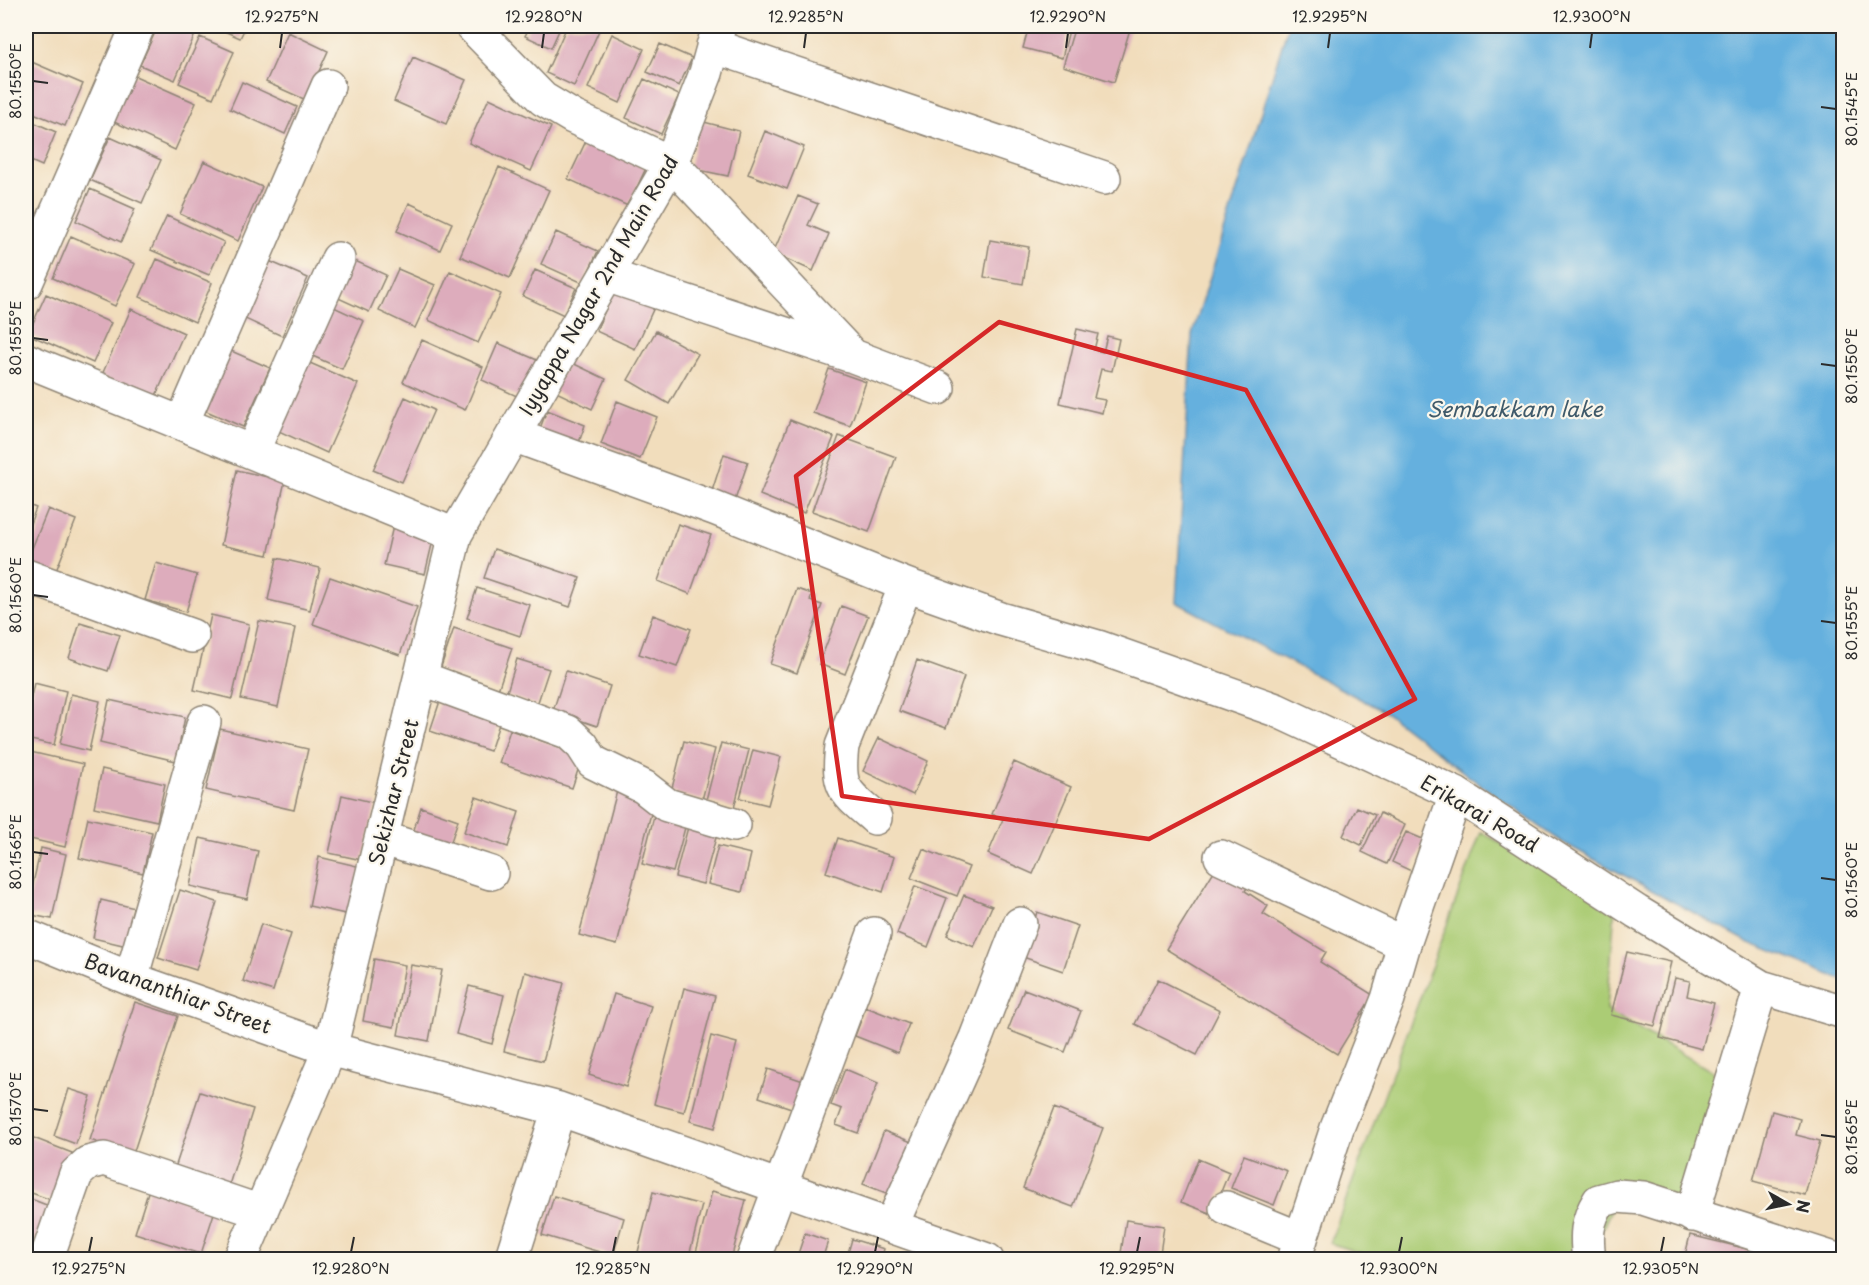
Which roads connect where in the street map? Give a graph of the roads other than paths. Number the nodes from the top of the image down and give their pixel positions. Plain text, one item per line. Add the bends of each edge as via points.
1 (138, 26) edge
2 (472, 26) edge
3 (716, 36) edge
4 (328, 86) dead end
5 (671, 163) junction
6 (1104, 178) dead end
7 (338, 259) dead end
8 (606, 275) junction
9 (26, 283) edge
10 (853, 356) junction
11 (26, 360) edge
12 (938, 388) dead end
13 (182, 423) junction
14 (513, 435) junction
15 (252, 452) junction
16 (455, 535) junction
17 (26, 576) edge
18 (906, 585) junction
19 (192, 636) dead end
20 (421, 678) junction
21 (204, 722) dead end
22 (1456, 794) junction
23 (875, 818) dead end
24 (734, 825) dead end
25 (382, 838) junction
26 (1221, 857) dead end
27 (491, 873) dead end
28 (1020, 924) dead end
29 (874, 934) dead end
30 (26, 936) edge
31 (1404, 944) junction
32 (131, 979) junction
33 (1761, 987) junction
34 (1844, 1012) edge
35 (330, 1049) junction
36 (559, 1109) junction
37 (780, 1188) junction
38 (1226, 1208) dead end
39 (261, 1212) junction
40 (1692, 1215) junction
41 (891, 1226) junction
42 (1297, 1249) edge
43 (46, 1260) edge
44 (240, 1260) edge
45 (511, 1260) edge
46 (753, 1260) edge
47 (987, 1260) edge
48 (1588, 1260) edge
49 (1837, 1260) edge

1 - 9 street
2 - 5 street via 543,99
3 - 5 street, Iyyappa Nagar 2nd Main Road
3 - 6 street
4 - 13 street
5 - 8 street, Iyyappa Nagar 2nd Main Road
5 - 10 street
7 - 15 street
8 - 10 street
8 - 14 street, Iyyappa Nagar 2nd Main Road
10 - 12 street
11 - 13 street
13 - 15 street
14 - 16 street, Iyyappa Nagar 2nd Main Road
14 - 18 street, Erikarai Road via 714,508
15 - 16 street
16 - 20 street, Sekizhar Street
17 - 19 street
18 - 22 street, Erikarai Road via 1275,710
18 - 23 street via 842,746 839,772 847,794
20 - 24 street via 568,732 593,762 644,787 667,804
20 - 25 street, Sekizhar Street
21 - 32 street
22 - 31 street
22 - 33 street, Erikarai Road
25 - 27 street
25 - 35 street, Sekizhar Street
26 - 31 street
28 - 41 street via 976,1038
29 - 37 street
30 - 32 street, Bavananthiar Street
31 - 42 street via 1388,999 1337,1128
32 - 35 street, Bavananthiar Street
33 - 34 street, Erikarai Road
33 - 40 street
35 - 36 street, Bavananthiar Street
35 - 39 street, Sekizhar Street
36 - 37 street, Bavananthiar Street
36 - 45 street
37 - 41 street, Bavananthiar Street
37 - 46 street
38 - 42 street
39 - 43 street via 104,1160 88,1163 76,1174
39 - 44 street, Sekizhar Street
40 - 48 street via 1643,1198 1617,1196 1599,1201 1589,1216
40 - 49 street
41 - 47 street, Bavananthiar Street

